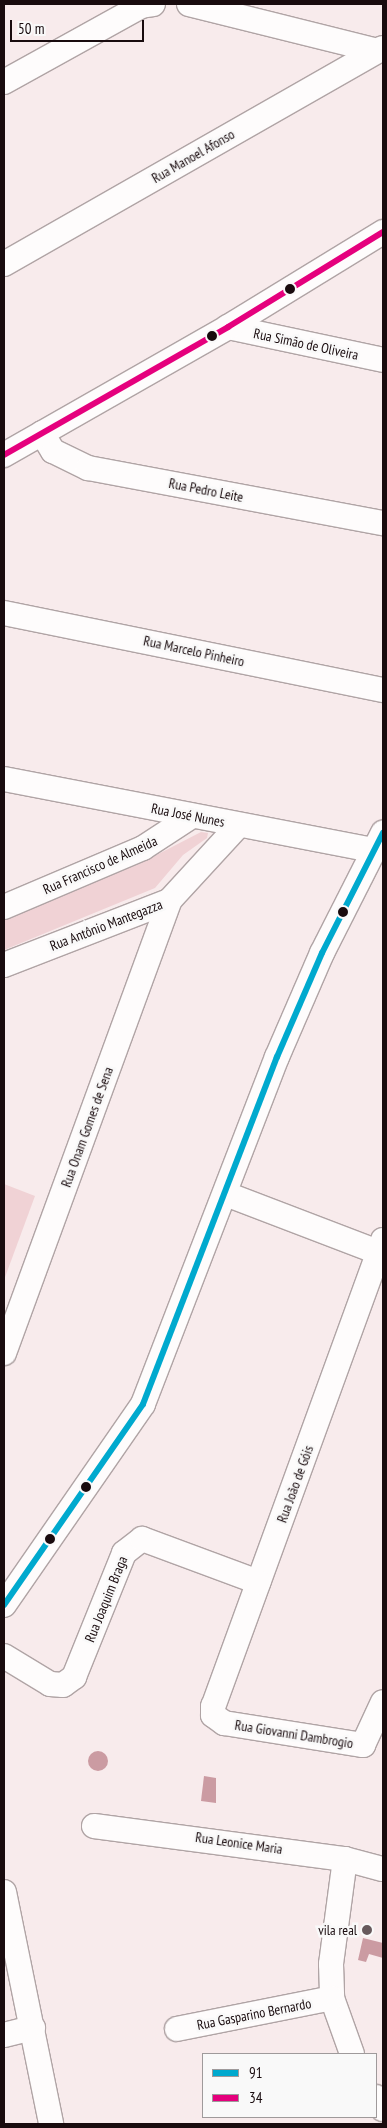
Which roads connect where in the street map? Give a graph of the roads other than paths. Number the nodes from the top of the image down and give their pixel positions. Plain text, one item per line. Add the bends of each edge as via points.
1 (153, 4) edge
2 (189, 4) edge
3 (380, 49) edge
4 (4, 82) edge
5 (383, 232) edge
6 (4, 264) edge
7 (228, 328) junction
8 (383, 360) edge
9 (42, 433) junction
10 (4, 455) edge
11 (383, 523) edge
12 (4, 613) edge
13 (383, 690) edge
14 (4, 779) edge
15 (192, 816) junction
16 (239, 825) junction
17 (378, 841) edge
18 (169, 900) junction
19 (4, 907) edge
20 (4, 965) edge
21 (226, 1194) junction
22 (382, 1249) edge
23 (4, 1353) edge
24 (258, 1582) junction
25 (5, 1600) edge
26 (4, 1656) edge
27 (383, 1702) edge
28 (224, 1723) joint
29 (94, 1826) dead end
30 (346, 1859) junction
31 (383, 1869) edge
32 (4, 1892) edge
33 (332, 1998) junction
34 (33, 2028) junction
35 (177, 2029) dead end
36 (4, 2035) edge
37 (352, 2053) edge
38 (51, 2124) edge

1 - 4 street via 141,6
2 - 3 street
3 - 6 street, Rua Manoel Afonso
5 - 7 street
7 - 8 street, Rua Simão de Oliveira
7 - 9 street
9 - 10 street
9 - 11 street, Rua Pedro Leite via 52,451 88,468
12 - 13 street, Rua Marcelo Pinheiro
14 - 15 street, Rua José Nunes
15 - 16 street, Rua José Nunes
15 - 19 street, Rua Francisco de Almeida via 143,848
16 - 17 street, Rua José Nunes
16 - 18 street, Rua Antônio Mantegazza
17 - 21 street via 277,1057
18 - 20 street, Rua Antônio Mantegazza
18 - 23 street, Rua Onam Gomes de Sena
21 - 22 street
21 - 25 street via 143,1404
22 - 24 street, Rua João de Góis
24 - 26 street, Rua Joaquim Braga via 142,1539 124,1554 74,1677 63,1685 50,1684
24 - 28 street, Rua João de Góis via 213,1706 213,1715
27 - 28 street, Rua Giovanni Dambrogio via 363,1745
29 - 30 street, Rua Leonice Maria
30 - 31 street, Rua Leonice Maria
30 - 33 street via 331,1964
32 - 34 street
33 - 35 street, Rua Gasparino Bernardo
33 - 37 street
34 - 36 street
34 - 38 street

